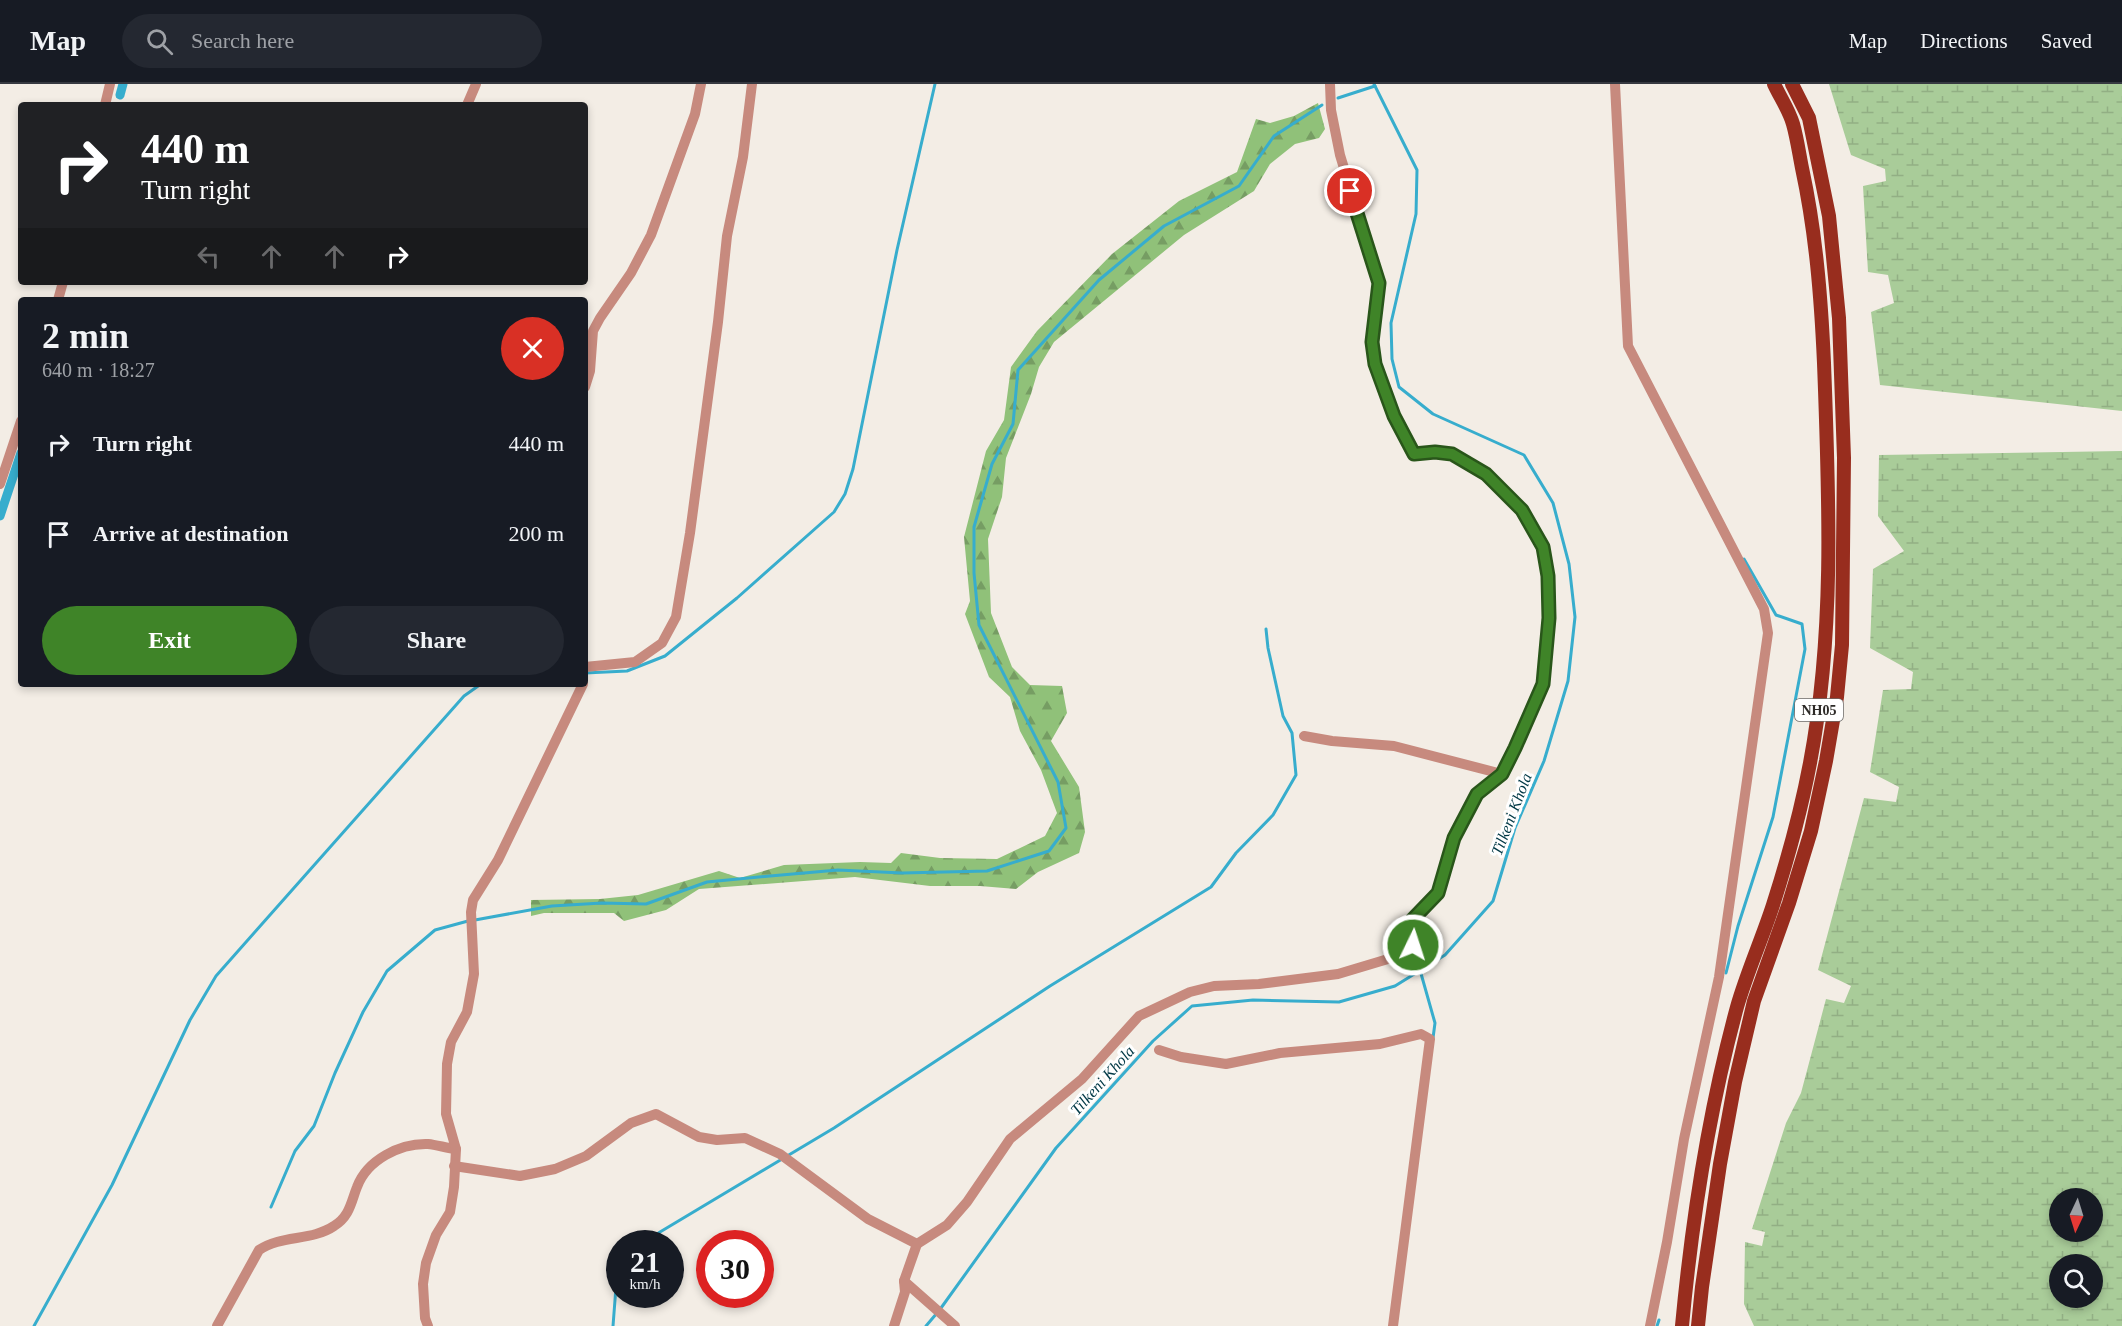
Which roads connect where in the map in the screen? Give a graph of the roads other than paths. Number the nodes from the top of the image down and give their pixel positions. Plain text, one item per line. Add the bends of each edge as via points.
1 (110, 84) edge
2 (476, 84) edge
3 (701, 84) edge
4 (752, 84) edge
5 (1330, 84) edge
6 (1615, 84) edge
7 (1774, 84) edge
8 (1792, 84) edge
9 (106, 102) edge
10 (468, 102) edge
11 (588, 377) edge
12 (18, 430) edge
13 (0, 484) edge
14 (588, 668) edge
15 (582, 687) edge
16 (1304, 736) dead end
17 (1502, 774) junction
18 (1159, 1050) dead end
19 (456, 1149) junction
20 (454, 1166) junction
21 (917, 1244) junction
22 (903, 1281) junction
23 (217, 1326) edge
24 (428, 1326) edge
25 (894, 1326) edge
26 (955, 1326) edge
27 (1393, 1326) edge
28 (1650, 1326) edge
29 (1682, 1326) edge
30 (1698, 1326) edge

1 - 9 street
2 - 10 street
3 - 11 street via 695,114 651,235 593,332
4 - 14 street via 727,236 676,617 662,643 635,662
5 - 17 street via 1340,156 1379,283 1372,342 1375,364 1394,416 1414,454 1452,454 1486,474 1522,510 1543,547 1549,618 1543,684
6 - 28 street via 1628,346 1764,609 1768,633 1719,977
7 - 29 main road, NH05 via 1793,122 1814,231 1828,461 1826,648 1810,764 1794,834 1738,1004 1718,1086
8 - 30 main road, NH05 via 1809,118 1830,216 1844,458 1842,645 1832,729 1811,831 1754,1001 1734,1082
12 - 13 street
15 - 19 street via 498,860 473,900 474,974 467,1012 451,1042 447,1064 446,1114
16 - 17 street via 1394,746
17 - 21 street via 1477,794 1454,838 1438,893 1412,920 1413,945 1388,959 1338,974 1214,986 1190,992 1139,1016 1082,1079 1010,1139 947,1225
18 - 27 street via 1226,1064 1280,1053 1380,1044 1421,1034 1430,1039
19 - 20 street
19 - 23 street via 428,1144 405,1147 384,1156 368,1168 347,1214 334,1226 259,1250
20 - 21 street via 520,1176 555,1169 586,1156 631,1123 656,1114 699,1137 745,1138 780,1154 868,1219
20 - 24 street via 450,1212 426,1263 423,1284
21 - 22 street
22 - 25 street via 905,1292
22 - 26 street

